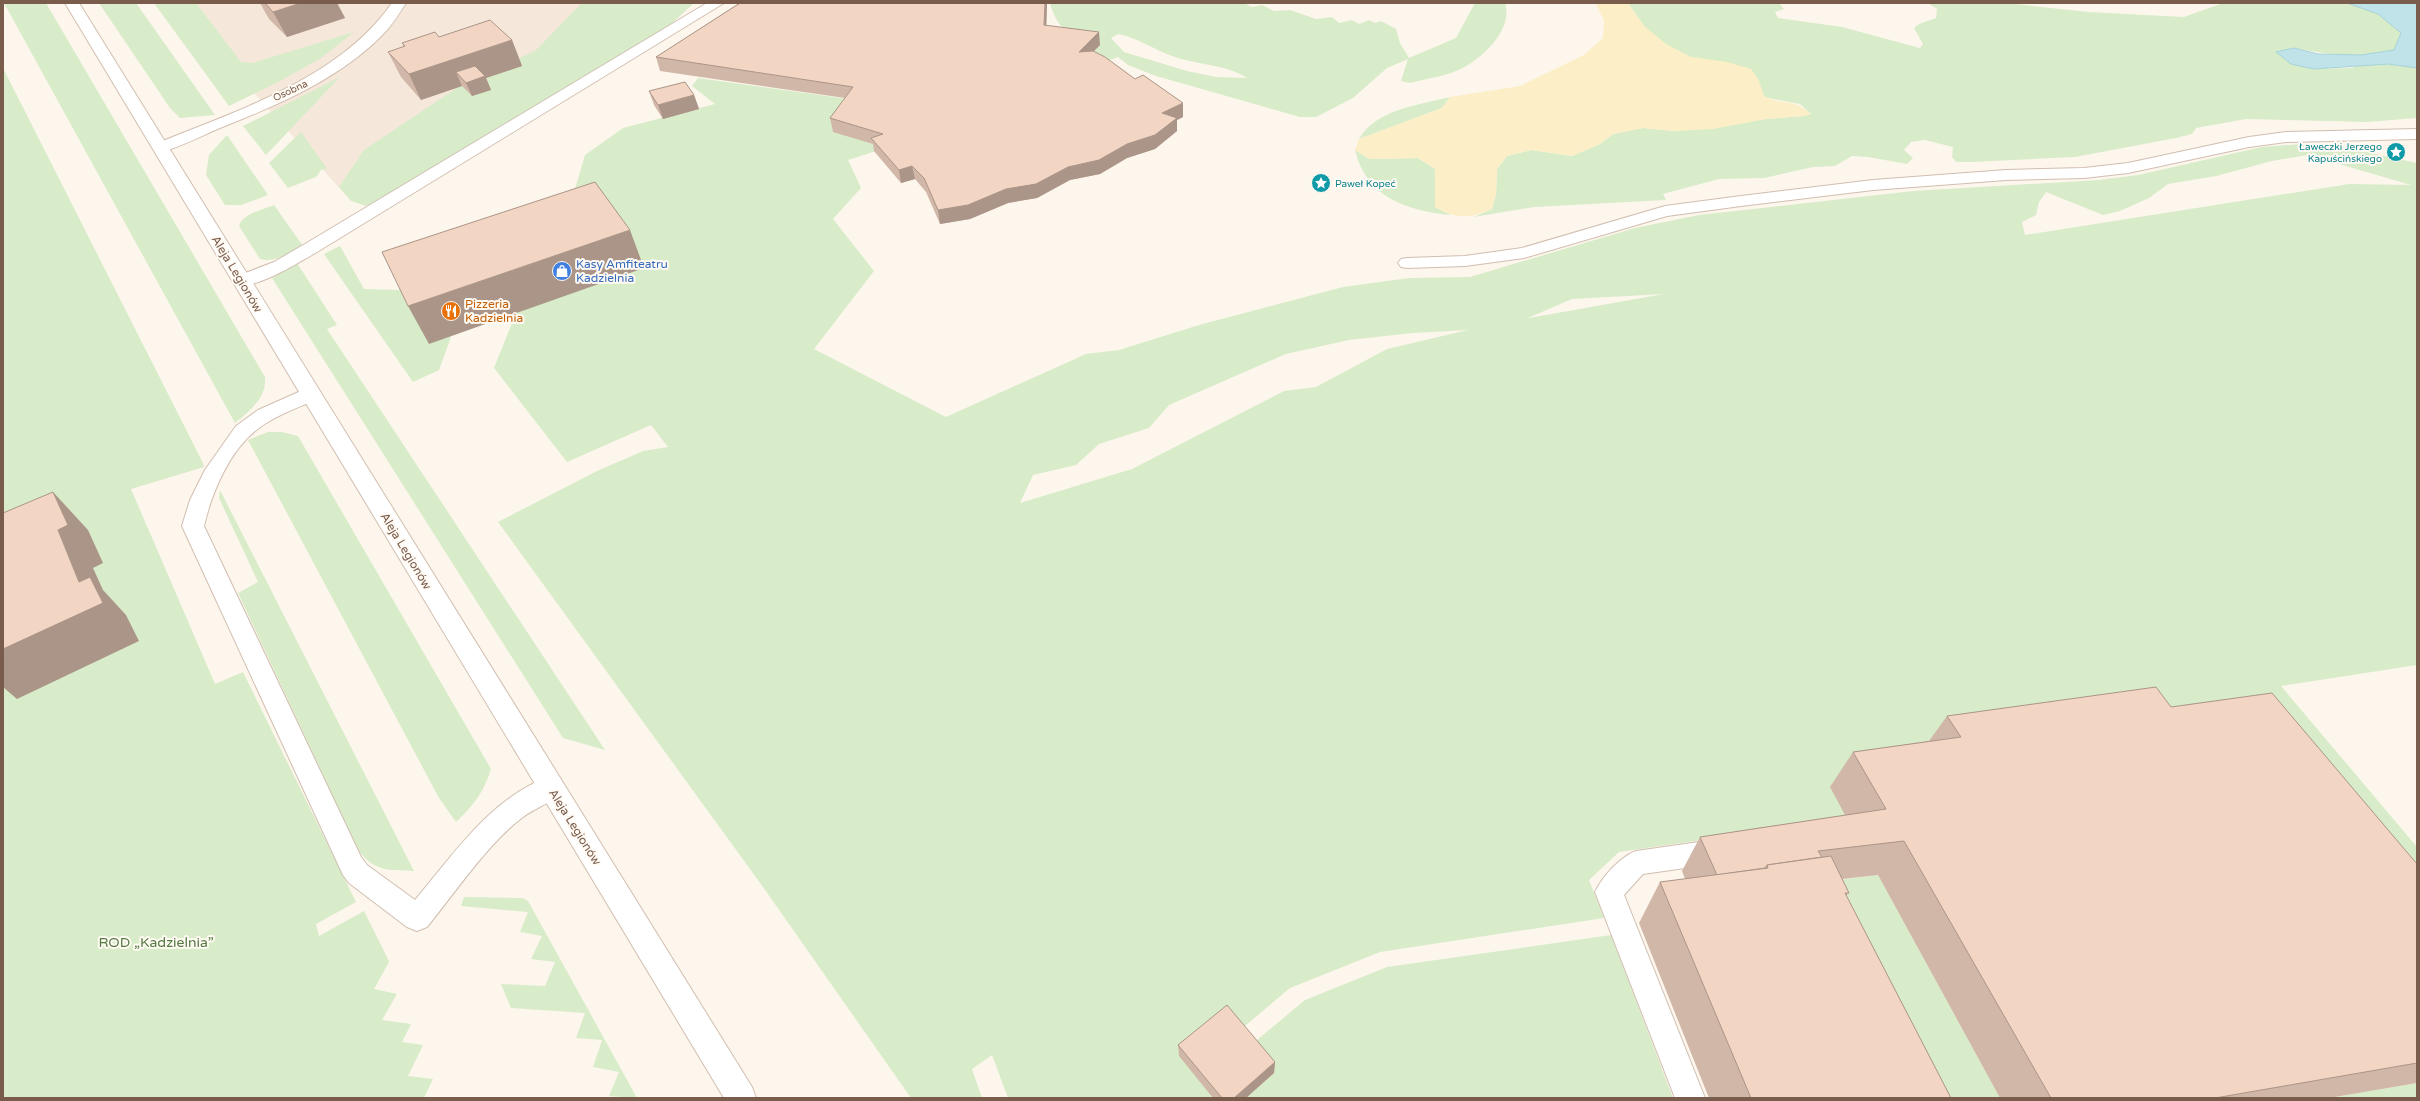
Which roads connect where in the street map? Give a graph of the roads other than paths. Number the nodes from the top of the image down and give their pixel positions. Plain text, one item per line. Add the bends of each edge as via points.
1 (72, 3) edge
2 (399, 3) edge
3 (703, 3) edge
4 (717, 3) edge
5 (688, 21) junction
6 (2417, 134) edge
7 (160, 147) junction
8 (1407, 263) dead end
9 (241, 281) junction
10 (310, 394) junction
11 (551, 787) junction
12 (1746, 847) edge
13 (741, 1098) edge
14 (1690, 1098) edge

1 - 7 street, Aleja Legionów
2 - 7 street, Osobna via 392,17 365,45 317,77
3 - 5 street
4 - 5 street
5 - 9 street via 311,248 280,266
6 - 8 street via 2286,137 2249,142 2128,168 1873,186 1741,201 1665,211 1524,253 1465,261
7 - 9 street, Aleja Legionów
9 - 10 street, Aleja Legionów
10 - 11 street, Aleja Legionów
10 - 11 street via 252,424 234,440 196,510 193,526 352,866 358,874 417,918 492,828 514,808
11 - 13 street, Aleja Legionów
12 - 14 street via 1636,864 1609,892

